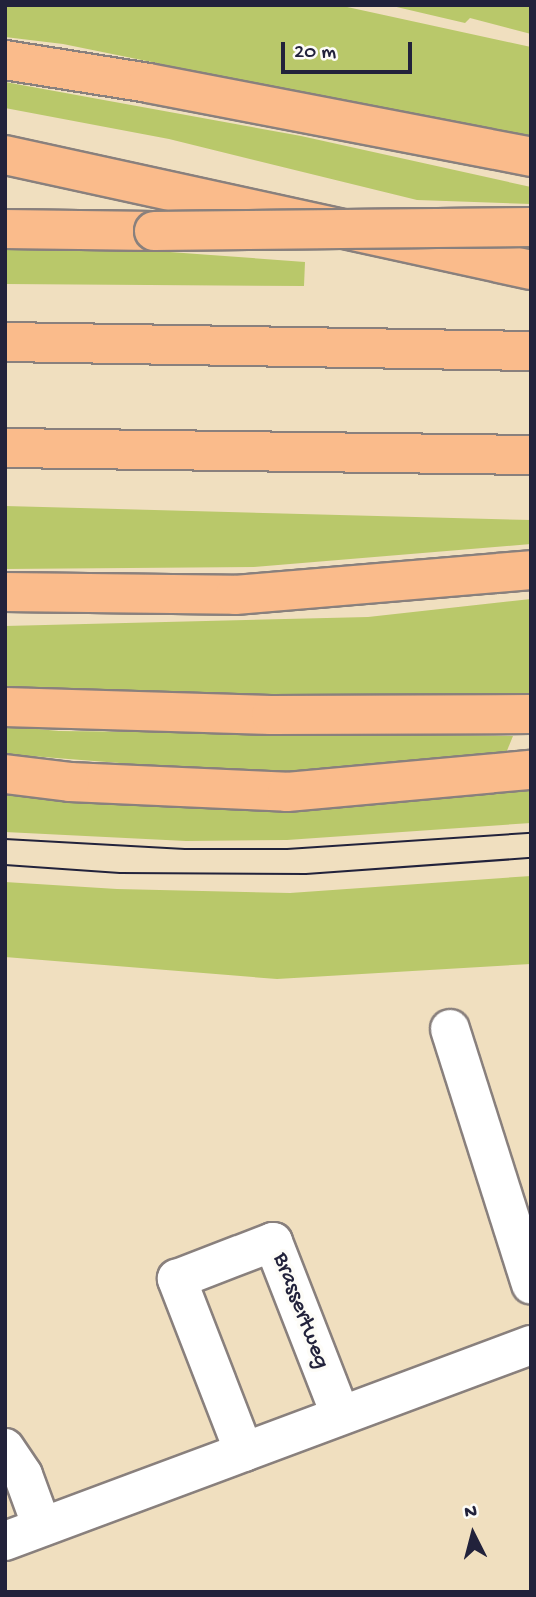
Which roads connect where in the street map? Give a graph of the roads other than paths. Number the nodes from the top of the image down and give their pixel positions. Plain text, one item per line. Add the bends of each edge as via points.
1 (5, 60) edge
2 (5, 155) edge
3 (531, 157) edge
4 (531, 227) edge
5 (5, 229) edge
6 (531, 270) edge
7 (5, 342) edge
8 (531, 351) edge
9 (5, 448) edge
10 (531, 455) edge
11 (531, 570) edge
12 (5, 592) edge
13 (5, 707) edge
14 (531, 714) edge
15 (531, 770) edge
16 (5, 774) edge
17 (450, 1029) dead end
18 (531, 1284) edge
19 (531, 1345) edge
20 (340, 1414) junction
21 (5, 1448) edge
22 (244, 1452) junction
23 (42, 1527) junction
24 (5, 1541) edge

1 - 3 main road
2 - 6 main road
4 - 5 main road, bridge
7 - 8 main road
9 - 10 main road
11 - 12 main road via 235,595
13 - 14 main road via 243,714
15 - 16 main road via 287,792 70,782
17 - 18 street
19 - 20 street
20 - 22 street
20 - 22 street, Brassertweg via 273,1242 177,1279
21 - 23 street via 23,1475
22 - 23 street
23 - 24 street

